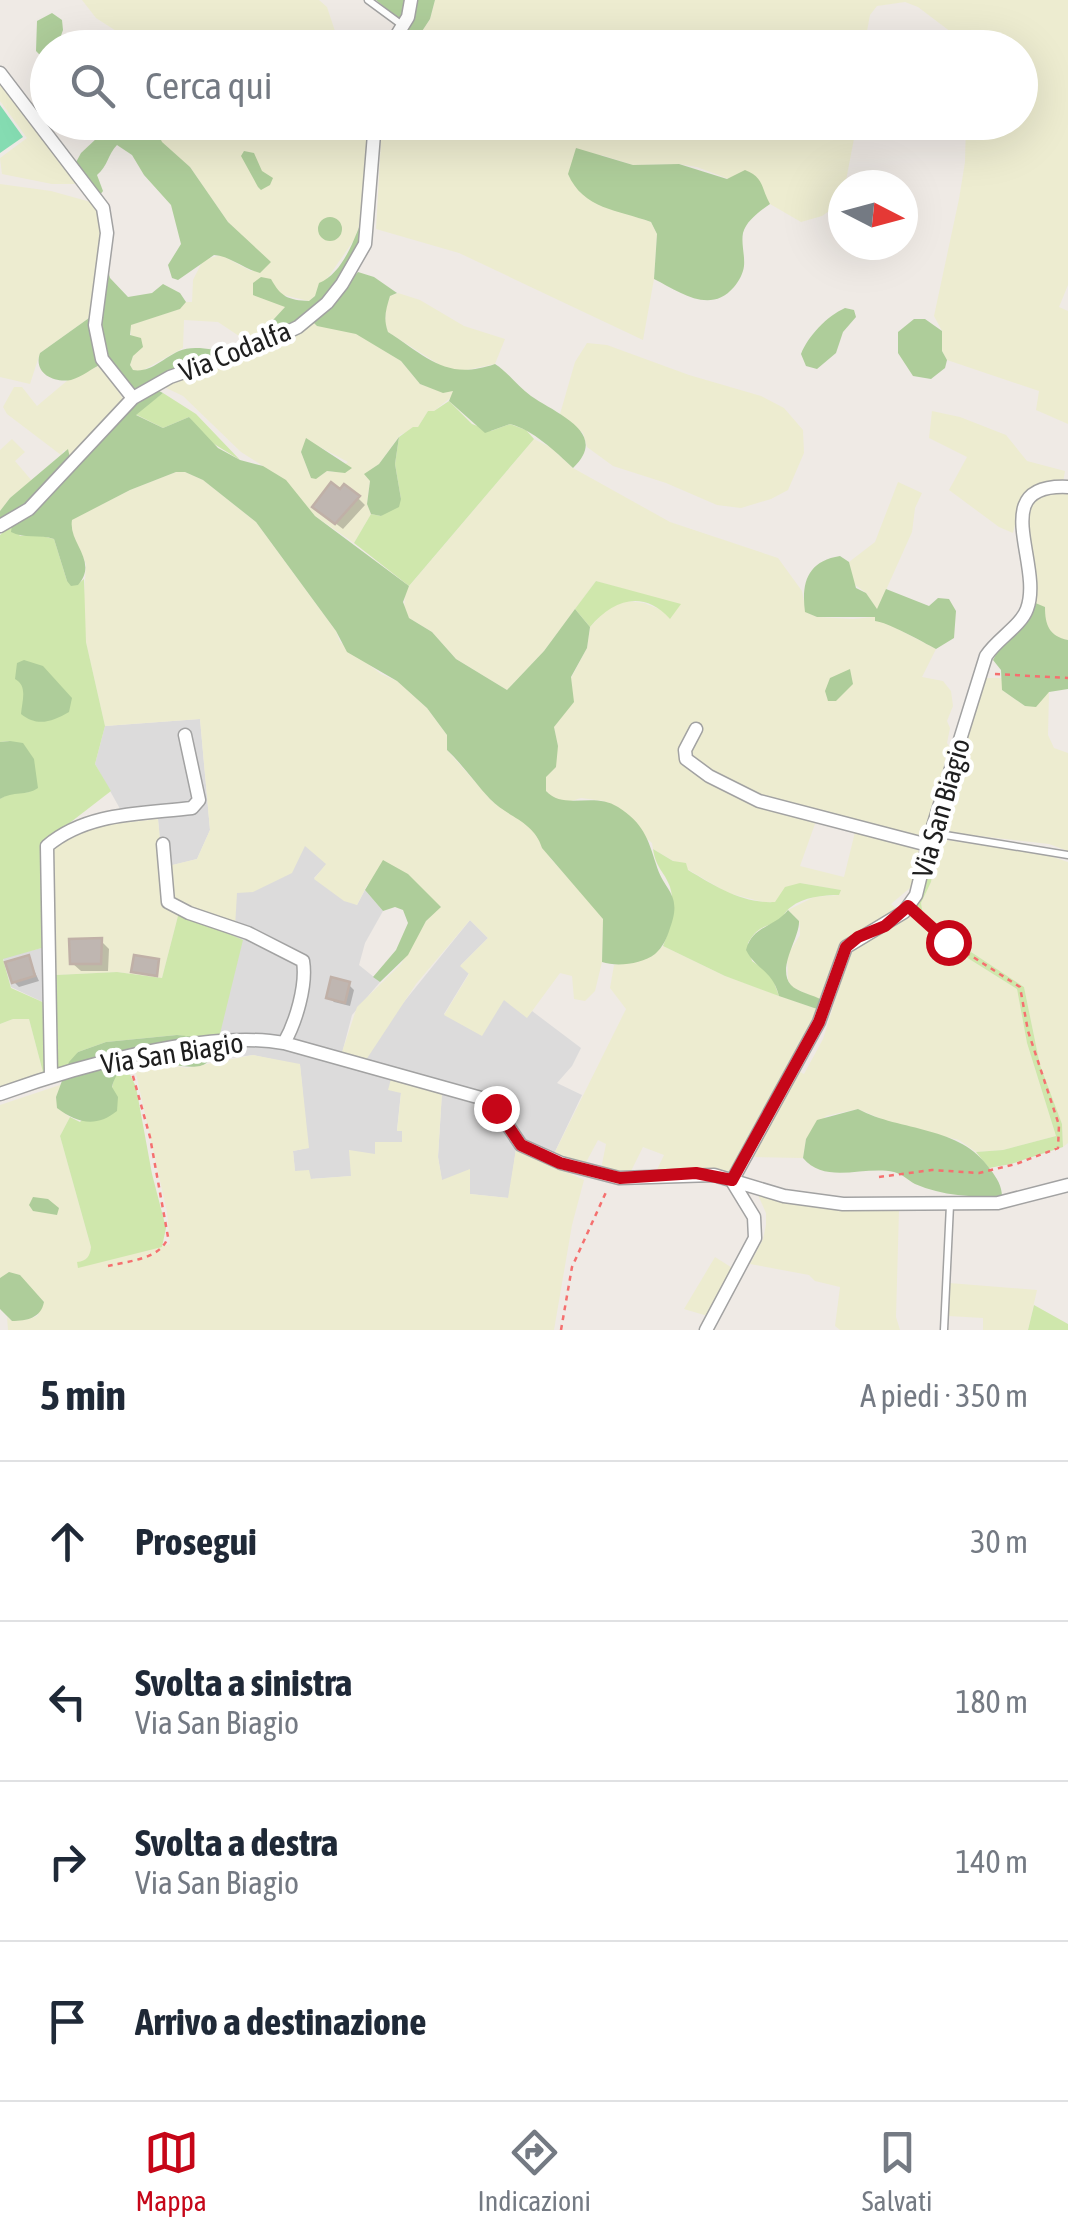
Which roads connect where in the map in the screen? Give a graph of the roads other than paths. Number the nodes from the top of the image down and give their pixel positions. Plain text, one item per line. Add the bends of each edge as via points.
1 (368, 0) edge
2 (411, 0) edge
3 (403, 26) junction
4 (400, 30) edge
5 (0, 73) edge
6 (30, 112) edge
7 (51, 140) edge
8 (374, 140) edge
9 (134, 398) junction
10 (1068, 487) edge
11 (0, 526) edge
12 (696, 729) dead end
13 (185, 735) dead end
14 (930, 839) junction
15 (163, 844) dead end
16 (1068, 855) edge
17 (284, 1043) junction
18 (51, 1075) junction
19 (0, 1094) edge
20 (732, 1180) junction
21 (1068, 1185) edge
22 (950, 1204) junction
23 (706, 1330) edge
24 (944, 1330) edge

1 - 3 lane
2 - 3 street
3 - 4 street
5 - 6 street
7 - 9 street via 103,208 107,233 95,324 102,359
8 - 9 street, Via Codalfa via 365,244 326,303 298,327
9 - 11 street, Via Codalfa via 28,508
10 - 14 street, Via San Biagio via 1028,496 1021,514 1026,613 986,656
12 - 14 street via 686,759 746,795
13 - 18 street via 199,800 192,808 77,826 47,846
14 - 16 lane
14 - 20 street, Via San Biagio via 908,906 846,947 819,1022
15 - 17 street via 168,902 303,961
17 - 18 street, Via San Biagio via 206,1042
17 - 20 street, Via San Biagio via 481,1098 521,1145 560,1163 611,1176 696,1173
18 - 19 street, Via San Biagio
20 - 22 street, Via San Biagio via 843,1204
20 - 23 street via 754,1217 754,1238
21 - 22 street, Via San Biagio via 998,1203
22 - 24 lane

